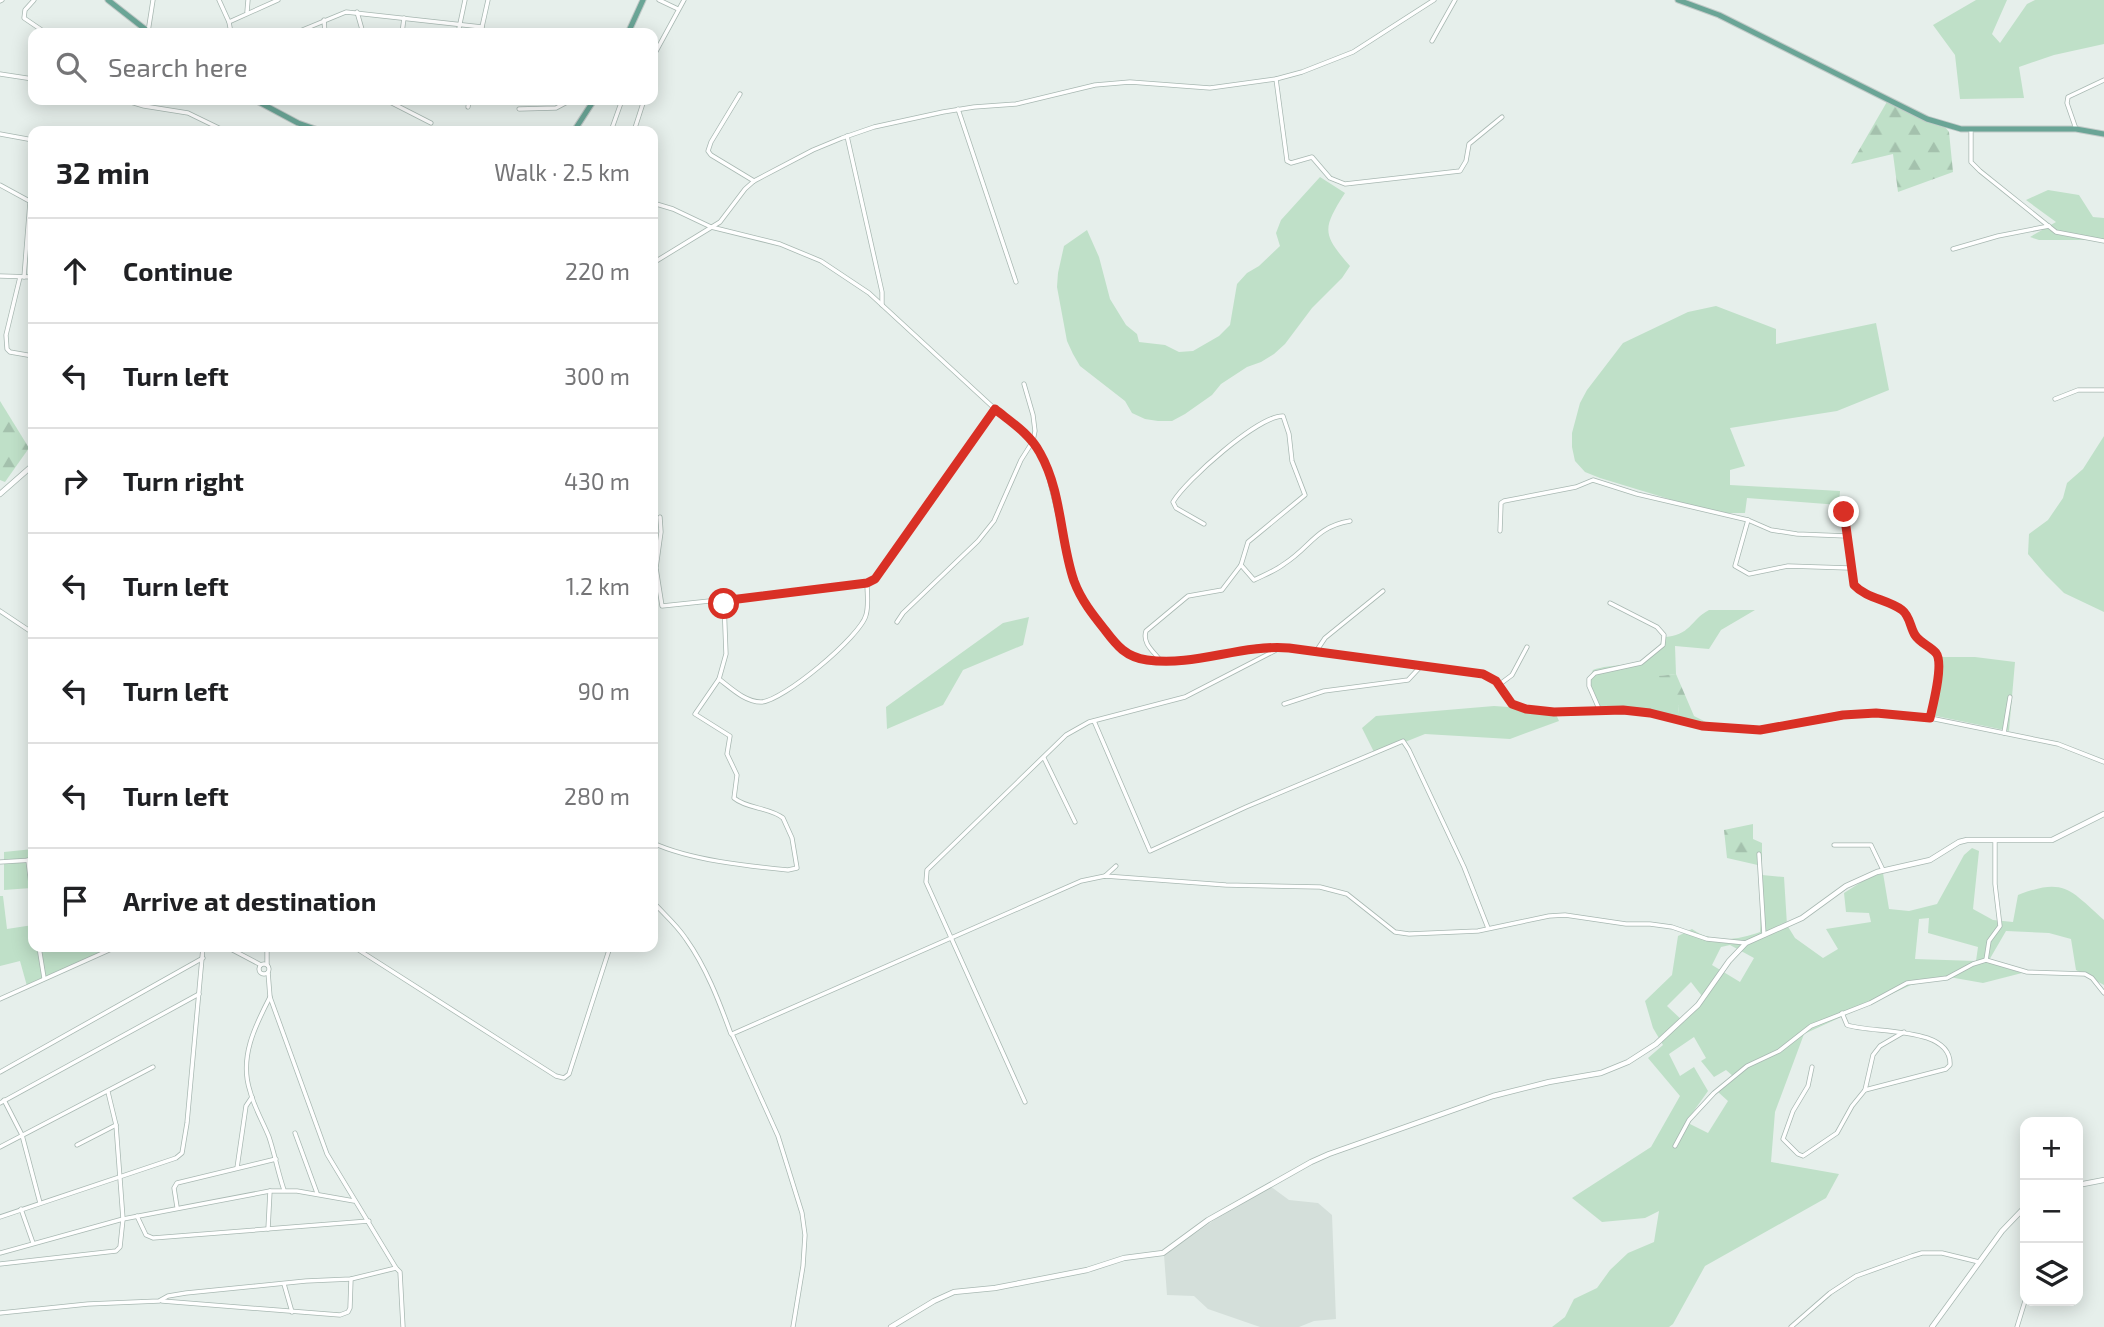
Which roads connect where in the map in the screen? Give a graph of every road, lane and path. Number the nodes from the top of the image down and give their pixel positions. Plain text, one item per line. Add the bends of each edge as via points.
1 (34, 0) edge
2 (108, 0) edge
3 (153, 0) edge
4 (219, 0) edge
5 (248, 0) edge
6 (278, 0) edge
7 (464, 0) edge
8 (488, 0) edge
9 (643, 0) edge
10 (659, 0) edge
11 (684, 0) edge
12 (1434, 0) edge
13 (1455, 0) edge
14 (1678, 0) edge
15 (678, 9) junction
16 (247, 12) junction
17 (357, 12) junction
18 (404, 18) junction
19 (324, 20) junction
20 (229, 22) junction
21 (459, 23) junction
22 (482, 27) joint
23 (39, 28) edge
24 (144, 28) edge
25 (150, 28) edge
26 (230, 28) edge
27 (306, 28) edge
28 (325, 28) edge
29 (362, 28) edge
30 (403, 28) edge
31 (458, 28) edge
32 (630, 28) edge
33 (1432, 41) dead end
34 (658, 47) edge
35 (0, 74) edge
36 (28, 78) edge
37 (1276, 79) junction
38 (2104, 80) edge
39 (740, 94) dead end
40 (141, 105) edge
41 (265, 105) edge
42 (400, 105) edge
43 (562, 105) edge
44 (591, 105) edge
45 (620, 105) edge
46 (642, 105) edge
47 (519, 109) dead end
48 (958, 109) junction
49 (1502, 117) dead end
50 (431, 123) dead end
51 (215, 126) edge
52 (308, 126) edge
53 (577, 126) edge
54 (613, 126) edge
55 (636, 126) edge
56 (1971, 130) junction
57 (2076, 130) junction
58 (0, 134) edge
59 (2104, 134) edge
60 (848, 136) junction
61 (28, 139) edge
62 (754, 181) junction
63 (0, 185) edge
64 (28, 200) edge
65 (658, 205) edge
66 (2049, 226) junction
67 (711, 227) junction
68 (28, 232) edge
69 (2104, 241) edge
70 (1953, 249) dead end
71 (658, 260) edge
72 (0, 276) edge
73 (22, 277) junction
74 (28, 277) edge
75 (1016, 282) dead end
76 (882, 305) junction
77 (28, 355) edge
78 (1024, 384) dead end
79 (2104, 390) edge
80 (2055, 399) dead end
81 (995, 409) junction
82 (1032, 441) junction
83 (28, 469) edge
84 (0, 494) edge
85 (1842, 501) dead end
86 (660, 517) dead end
87 (1748, 520) junction
88 (1350, 522) dead end
89 (1204, 524) dead end
90 (1500, 531) dead end
91 (1847, 536) junction
92 (658, 554) edge
93 (1241, 565) junction
94 (1850, 568) junction
95 (658, 581) edge
96 (867, 583) junction
97 (1383, 591) dead end
98 (724, 602) junction
99 (1610, 603) dead end
100 (0, 611) edge
101 (897, 622) dead end
102 (28, 631) edge
103 (1281, 647) junction
104 (1527, 647) dead end
105 (1315, 653) junction
106 (1160, 660) junction
107 (1422, 665) junction
108 (719, 679) junction
109 (1500, 685) junction
110 (2010, 697) dead end
111 (1284, 704) dead end
112 (1600, 710) junction
113 (1930, 718) junction
114 (1094, 721) junction
115 (2004, 733) junction
116 (1043, 757) junction
117 (2104, 762) edge
118 (2104, 814) edge
119 (1075, 822) dead end
120 (1995, 839) junction
121 (658, 845) edge
122 (1834, 845) dead end
123 (1759, 853) dead end
124 (28, 860) edge
125 (0, 862) edge
126 (1116, 866) dead end
127 (1883, 870) junction
128 (1105, 876) junction
129 (658, 907) edge
130 (1488, 929) junction
131 (1765, 935) junction
132 (952, 939) junction
133 (1746, 943) junction
134 (40, 952) edge
135 (106, 952) edge
136 (203, 952) edge
137 (237, 952) edge
138 (266, 952) edge
139 (362, 952) edge
140 (608, 952) edge
141 (102, 954) joint
142 (203, 958) junction
143 (1986, 960) junction
144 (264, 965) junction
145 (268, 972) junction
146 (262, 974) junction
147 (44, 978) junction
148 (268, 988) junction
149 (2103, 989) edge
150 (199, 995) junction
151 (270, 997) junction
152 (0, 999) edge
153 (1842, 1013) junction
154 (1904, 1032) junction
155 (732, 1034) junction
156 (153, 1067) dead end
157 (1812, 1067) dead end
158 (0, 1072) edge
159 (1865, 1090) junction
160 (108, 1091) junction
161 (252, 1097) junction
162 (2, 1101) edge
163 (1025, 1102) dead end
164 (116, 1125) junction
165 (295, 1133) dead end
166 (22, 1135) junction
167 (77, 1145) dead end
168 (1675, 1146) dead end
169 (0, 1147) edge
170 (276, 1159) junction
171 (237, 1168) junction
172 (119, 1176) junction
173 (2104, 1180) edge
174 (2083, 1184) edge
175 (284, 1190) junction
176 (270, 1191) junction
177 (317, 1194) junction
178 (355, 1201) junction
179 (40, 1203) junction
180 (177, 1207) junction
181 (21, 1209) junction
182 (2020, 1211) edge
183 (137, 1216) junction
184 (0, 1217) edge
185 (123, 1219) junction
186 (369, 1221) junction
187 (268, 1229) junction
188 (33, 1243) junction
189 (0, 1253) edge
190 (1979, 1262) junction
191 (0, 1264) edge
192 (396, 1268) junction
193 (351, 1279) junction
194 (284, 1283) junction
195 (186, 1293) junction
196 (159, 1301) junction
197 (192, 1304) junction
198 (2023, 1306) edge
199 (292, 1312) junction
200 (0, 1313) edge
201 (403, 1327) edge
202 (793, 1327) edge
203 (891, 1327) edge
204 (1791, 1327) edge
205 (1933, 1327) edge
206 (2017, 1327) edge

1 - 23 street via 24,18
2 - 24 main road
3 - 25 street
4 - 20 street
5 - 16 street
6 - 16 street
7 - 21 street
8 - 22 street
9 - 32 main road
10 - 15 street
11 - 15 street
12 - 37 street via 1353,52
13 - 33 street
14 - 56 main road via 1719,15 1927,119
15 - 34 street
16 - 20 street
17 - 18 street
17 - 19 street
17 - 29 street
18 - 21 street
18 - 30 street
19 - 27 street
19 - 28 street
20 - 26 street
21 - 22 street
21 - 31 street
35 - 36 street
37 - 48 street via 1210,88 1114,83 1016,104
37 - 49 street via 1287,161 1312,157 1330,177 1345,184 1461,171 1469,144
38 - 57 street via 2068,97
39 - 62 street via 708,151
40 - 51 street via 188,113
41 - 52 main road
42 - 50 street
43 - 47 street
44 - 53 main road
45 - 54 street
46 - 55 street
48 - 60 street
48 - 75 street
56 - 57 main road
56 - 66 street via 1972,164
57 - 59 main road
58 - 61 street
60 - 62 street
60 - 76 street
62 - 67 street
63 - 64 street
65 - 67 street
66 - 69 street via 2062,234
66 - 70 street
67 - 71 street
67 - 76 street via 806,254
68 - 73 street
72 - 73 street
73 - 74 street
73 - 77 street via 6,335 7,349
76 - 81 street
78 - 82 street via 1033,415
79 - 80 street via 2078,390
81 - 82 street
81 - 96 street via 880,574
82 - 101 street via 986,531
82 - 106 street via 1048,474 1070,570 1085,605 1117,647 1138,658
83 - 84 street
85 - 91 street
86 - 92 street
87 - 90 street via 1593,480 1504,501
87 - 91 street via 1771,530
87 - 94 street via 1735,566 1740,570 1749,574 1788,566
88 - 93 street via 1322,531 1283,565 1254,580
89 - 93 street via 1176,508 1179,492 1264,420 1283,416 1305,495 1248,542
91 - 94 street
93 - 106 street via 1222,590 1188,596 1146,631 1145,642
94 - 113 street via 1859,590 1902,610 1917,638 1936,654 1939,666
95 - 98 street via 662,606
96 - 98 street
96 - 108 street via 866,617 847,642 789,690 758,702
97 - 105 street via 1325,638
98 - 108 street via 726,654
99 - 112 street via 1664,635 1663,645 1641,663 1595,673 1589,679
100 - 102 street
103 - 105 street
103 - 106 street via 1190,661
103 - 114 street via 1185,697
104 - 109 street via 1512,675
105 - 107 street
107 - 109 street via 1483,674
107 - 111 street via 1408,680 1324,691
108 - 121 street via 695,714 730,736 727,754 736,770 735,799 783,818 797,868 723,861
109 - 112 street via 1518,707 1554,712
110 - 115 street
112 - 113 street via 1760,730 1843,715
113 - 115 street
114 - 116 street via 1066,735
114 - 130 street via 1150,851 1403,741 1464,867
115 - 117 street via 2059,744
116 - 119 street
116 - 132 street via 927,870 926,882
118 - 120 street via 2052,840
120 - 127 street via 1959,842 1930,860
120 - 143 street via 2000,926 1989,941
122 - 127 street via 1871,845
123 - 131 street
124 - 125 street
126 - 128 street
127 - 131 street via 1846,886 1802,918
128 - 130 street via 1320,887 1347,894 1395,932
128 - 132 street via 1081,881
129 - 155 street via 692,948
130 - 133 street via 1566,915 1672,927 1707,939
131 - 133 street
132 - 155 street
132 - 163 street
133 - 203 street via 1690,1013 1647,1051 1613,1069 1493,1096 1329,1154 1208,1220 1163,1253 995,1288 954,1292
134 - 147 street
135 - 141 street
136 - 142 street
137 - 144 street
138 - 144 street
139 - 140 street via 564,1078
141 - 147 street
142 - 150 street
142 - 158 street
143 - 149 street via 2027,972 2085,974
143 - 153 street via 1947,978 1907,983
144 - 145 street
144 - 146 street via 259,970
145 - 146 street
145 - 148 street
146 - 148 street
147 - 152 street
148 - 151 street
150 - 162 street
150 - 172 street via 184,1149 176,1158
151 - 161 street via 248,1053
151 - 178 street via 318,1132
153 - 154 street via 1845,1023 1856,1028
153 - 168 street via 1815,1023 1779,1051 1738,1073 1689,1120
154 - 159 street via 1873,1055
154 - 159 street via 1933,1041 1948,1054 1950,1065
155 - 202 street via 782,1146 802,1213 803,1266
156 - 160 street
157 - 159 street via 1783,1139 1798,1154 1806,1155 1837,1133
160 - 164 street
160 - 166 street
161 - 170 street
161 - 171 street via 246,1107
162 - 166 street
164 - 167 street
164 - 172 street
165 - 177 street
166 - 169 street
166 - 179 street
170 - 171 street
170 - 175 street
171 - 180 street via 177,1183
172 - 179 street
172 - 185 street
173 - 174 street
175 - 176 street
175 - 177 street
176 - 180 street
176 - 187 street
177 - 178 street
178 - 186 street
179 - 181 street
180 - 183 street
181 - 184 street
181 - 188 street
182 - 190 street
183 - 185 street
183 - 187 street via 146,1235 153,1237
185 - 188 street
185 - 191 street via 116,1251
186 - 187 street
186 - 192 street
188 - 189 street
190 - 204 street via 1942,1253 1912,1256 1856,1276
190 - 205 street
192 - 193 street
192 - 201 street via 402,1275
193 - 194 street
193 - 199 street via 351,1305 345,1314
194 - 195 street
194 - 199 street
195 - 196 street
195 - 197 street
196 - 197 street
196 - 200 street
197 - 199 street
198 - 206 street

